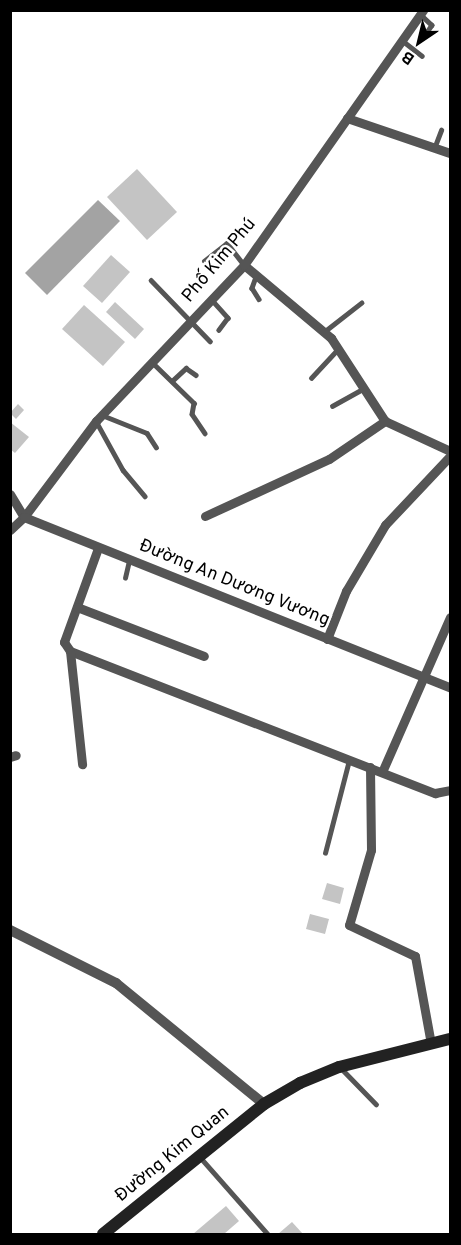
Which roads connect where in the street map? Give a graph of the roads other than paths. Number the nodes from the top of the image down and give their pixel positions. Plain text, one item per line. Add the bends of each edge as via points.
1 (422, 12) edge
2 (426, 34) dead end
3 (402, 40) junction
4 (422, 56) dead end
5 (347, 118) junction
6 (441, 130) dead end
7 (435, 146) junction
8 (450, 153) edge
9 (204, 261) dead end
10 (244, 265) junction
11 (256, 277) junction
12 (151, 280) dead end
13 (259, 299) dead end
14 (212, 300) junction
15 (361, 303) dead end
16 (191, 321) junction
17 (219, 330) dead end
18 (325, 331) junction
19 (210, 341) dead end
20 (338, 349) junction
21 (152, 362) junction
22 (196, 375) dead end
23 (310, 378) dead end
24 (172, 381) junction
25 (363, 389) junction
26 (332, 406) dead end
27 (99, 418) junction
28 (386, 421) junction
29 (205, 433) dead end
30 (156, 447) dead end
31 (450, 451) edge
32 (450, 456) edge
33 (10, 494) edge
34 (145, 496) dead end
35 (205, 516) dead end
36 (24, 517) junction
37 (10, 530) edge
38 (98, 548) junction
39 (129, 560) junction
40 (125, 578) dead end
41 (76, 607) junction
42 (450, 616) edge
43 (327, 639) junction
44 (70, 651) junction
45 (204, 656) dead end
46 (423, 676) junction
47 (450, 687) edge
48 (349, 759) junction
49 (82, 764) dead end
50 (370, 767) junction
51 (382, 772) junction
52 (450, 790) edge
53 (326, 853) dead end
54 (10, 930) edge
55 (450, 1039) edge
56 (431, 1044) junction
57 (339, 1066) junction
58 (264, 1104) junction
59 (376, 1104) dead end
60 (200, 1157) junction
61 (103, 1234) edge
62 (268, 1234) edge

1 - 2 lane via 432,25
1 - 3 street, Phố Kim Phú
3 - 4 lane
3 - 5 street, Phố Kim Phú
5 - 7 street
5 - 10 street, Phố Kim Phú
6 - 7 lane
7 - 8 street
9 - 10 lane via 227,243
10 - 11 street
10 - 14 street, Phố Kim Phú
11 - 13 lane via 252,288
11 - 18 street
12 - 16 lane
14 - 16 street, Phố Kim Phú
14 - 17 lane via 228,318
15 - 18 lane
16 - 19 lane
16 - 21 street, Phố Kim Phú
18 - 20 street
20 - 23 lane
20 - 25 street
21 - 24 lane
21 - 27 street, Phố Kim Phú
22 - 24 lane via 186,368
24 - 29 lane via 194,404 192,414
25 - 26 lane
25 - 28 street
27 - 30 lane via 147,433
27 - 34 lane via 123,470
27 - 36 street, Phố Kim Phú
28 - 31 street
28 - 35 street via 329,459
32 - 43 street via 386,525 346,591
33 - 36 street
36 - 37 street
36 - 38 street, Đường An Dương Vương
38 - 39 street, Đường An Dương Vương
38 - 41 street
39 - 40 lane
39 - 43 street, Đường An Dương Vương
41 - 44 street via 64,642
41 - 45 street
42 - 46 street
43 - 46 street, Đường An Dương Vương
44 - 48 street
44 - 49 street
46 - 47 street, Đường An Dương Vương
46 - 51 street
48 - 50 street
48 - 53 lane
50 - 51 street
50 - 56 street via 371,850 349,925 415,956
51 - 52 street via 435,793
54 - 58 street via 116,983
55 - 56 main road, Đường Kim Quan
56 - 57 main road, Đường Kim Quan
57 - 58 main road, Đường Kim Quan
57 - 59 lane
58 - 60 main road, Đường Kim Quan
60 - 61 main road, Đường Kim Quan
60 - 62 lane

